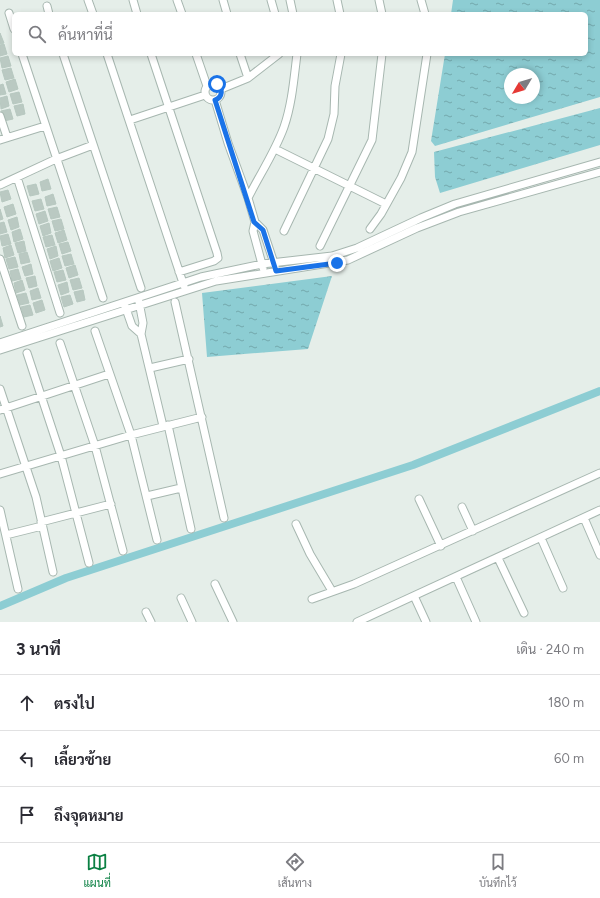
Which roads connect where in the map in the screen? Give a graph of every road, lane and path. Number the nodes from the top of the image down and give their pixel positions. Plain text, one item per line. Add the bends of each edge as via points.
1 (88, 0) edge
2 (133, 0) edge
3 (177, 0) edge
4 (223, 0) edge
5 (272, 0) edge
6 (290, 0) edge
7 (337, 0) edge
8 (379, 0) edge
9 (421, 0) edge
10 (47, 6) dead end
11 (48, 12) edge
12 (92, 12) edge
13 (137, 12) edge
14 (181, 12) edge
15 (227, 12) edge
16 (275, 12) edge
17 (293, 12) edge
18 (340, 12) edge
19 (382, 12) edge
20 (424, 12) edge
21 (9, 13) dead end
22 (12, 23) edge
23 (23, 56) edge
24 (63, 56) edge
25 (108, 56) edge
26 (152, 56) edge
27 (197, 56) edge
28 (241, 56) edge
29 (277, 56) edge
30 (297, 56) edge
31 (341, 56) edge
32 (382, 56) edge
33 (427, 56) edge
34 (248, 78) junction
35 (207, 86) junction
36 (221, 89) junction
37 (205, 96) junction
38 (215, 100) junction
39 (168, 107) junction
40 (0, 116) edge
41 (130, 120) junction
42 (45, 126) junction
43 (4, 139) edge
44 (93, 145) junction
45 (275, 149) junction
46 (56, 159) junction
47 (600, 162) edge
48 (312, 168) junction
49 (600, 172) edge
50 (17, 177) junction
51 (0, 185) edge
52 (349, 186) junction
53 (248, 198) junction
54 (386, 204) junction
55 (254, 222) junction
56 (370, 229) dead end
57 (284, 232) dead end
58 (320, 246) dead end
59 (358, 252) junction
60 (0, 259) edge
61 (274, 263) junction
62 (262, 264) junction
63 (276, 271) junction
64 (179, 272) junction
65 (265, 273) junction
66 (183, 282) junction
67 (141, 288) dead end
68 (185, 290) junction
69 (103, 298) dead end
70 (138, 301) junction
71 (175, 302) dead end
72 (125, 306) junction
73 (60, 313) dead end
74 (66, 325) junction
75 (22, 326) dead end
76 (95, 331) dead end
77 (141, 334) junction
78 (0, 343) edge
79 (60, 343) dead end
80 (0, 350) edge
81 (27, 353) dead end
82 (189, 359) junction
83 (150, 368) junction
84 (109, 374) junction
85 (74, 385) junction
86 (0, 389) edge
87 (42, 396) junction
88 (3, 409) edge
89 (202, 417) junction
90 (166, 426) junction
91 (131, 435) junction
92 (95, 446) junction
93 (62, 456) junction
94 (26, 466) junction
95 (0, 474) edge
96 (600, 474) edge
97 (181, 488) junction
98 (147, 496) junction
99 (419, 499) dead end
100 (111, 504) junction
101 (462, 507) dead end
102 (0, 510) edge
103 (600, 510) edge
104 (76, 514) junction
105 (224, 518) dead end
106 (584, 518) junction
107 (42, 524) junction
108 (296, 524) dead end
109 (191, 529) dead end
110 (473, 531) junction
111 (4, 538) edge
112 (541, 538) junction
113 (157, 540) dead end
114 (441, 546) junction
115 (123, 551) dead end
116 (600, 555) edge
117 (498, 558) junction
118 (89, 563) dead end
119 (53, 572) dead end
120 (456, 577) junction
121 (215, 584) dead end
122 (563, 588) dead end
123 (18, 589) dead end
124 (332, 592) junction
125 (414, 596) junction
126 (181, 598) dead end
127 (312, 599) dead end
128 (146, 612) dead end
129 (524, 613) dead end
130 (372, 619) edge
131 (151, 622) edge
132 (192, 622) edge
133 (234, 622) edge
134 (357, 622) edge
135 (426, 622) edge
136 (476, 622) edge

1 - 12 street
2 - 13 street
3 - 14 street
4 - 15 street
5 - 16 street
6 - 17 street
7 - 18 street
8 - 19 street
9 - 20 street
10 - 11 street
21 - 22 street
23 - 42 street
24 - 44 street
25 - 41 street
26 - 39 street
27 - 35 street
28 - 34 street
29 - 34 street
30 - 45 street via 289,107
31 - 48 street via 328,139
32 - 52 street via 372,140
33 - 54 street via 412,152
34 - 36 street
35 - 36 street via 214,84
35 - 37 street via 204,90
36 - 38 street via 221,95
37 - 38 street
37 - 39 street
38 - 53 street
39 - 41 street
39 - 64 street via 218,258
40 - 43 street
41 - 64 street
42 - 43 street
42 - 46 street
44 - 46 street
44 - 67 street
45 - 48 street
45 - 53 street
46 - 50 street
46 - 69 street
47 - 59 street via 455,204 386,235
48 - 52 street
48 - 57 street
49 - 59 street via 459,212 382,245
50 - 51 street
50 - 73 street
52 - 54 street
52 - 58 street
53 - 55 street
54 - 56 street
55 - 61 street via 263,230
55 - 62 street via 253,231
59 - 61 street
59 - 63 street via 337,263
60 - 75 street
61 - 62 street
61 - 63 street
62 - 65 street
62 - 66 street
63 - 65 street
64 - 66 street
65 - 68 street via 216,281
66 - 68 street
66 - 70 street
68 - 70 street
70 - 72 street
70 - 77 street via 143,323
71 - 82 street
72 - 74 street
72 - 77 street via 132,326
74 - 78 street
74 - 80 street
76 - 84 street
77 - 83 street
79 - 85 street
81 - 87 street
82 - 83 street
82 - 89 street
83 - 90 street
84 - 85 street
84 - 91 street
85 - 87 street
85 - 92 street
86 - 88 street
87 - 88 street
87 - 93 street
88 - 94 street
89 - 90 street
89 - 105 street
90 - 91 street
90 - 97 street
91 - 92 street
91 - 98 street
92 - 93 street
92 - 100 street
93 - 94 street
93 - 104 street
94 - 95 street
94 - 107 street
96 - 110 street
97 - 98 street
97 - 109 street
98 - 113 street
99 - 114 street
100 - 104 street
100 - 115 street
101 - 110 street
102 - 111 street
103 - 106 street
104 - 107 street
104 - 118 street
106 - 112 street
106 - 116 street
107 - 111 street
107 - 119 street
108 - 124 street
110 - 114 street
111 - 123 street
112 - 117 street
112 - 122 street
114 - 124 street
117 - 120 street
117 - 129 street
120 - 125 street
120 - 136 street
121 - 133 street
124 - 127 street
125 - 130 street
125 - 135 street
126 - 132 street
128 - 131 street
130 - 134 street

